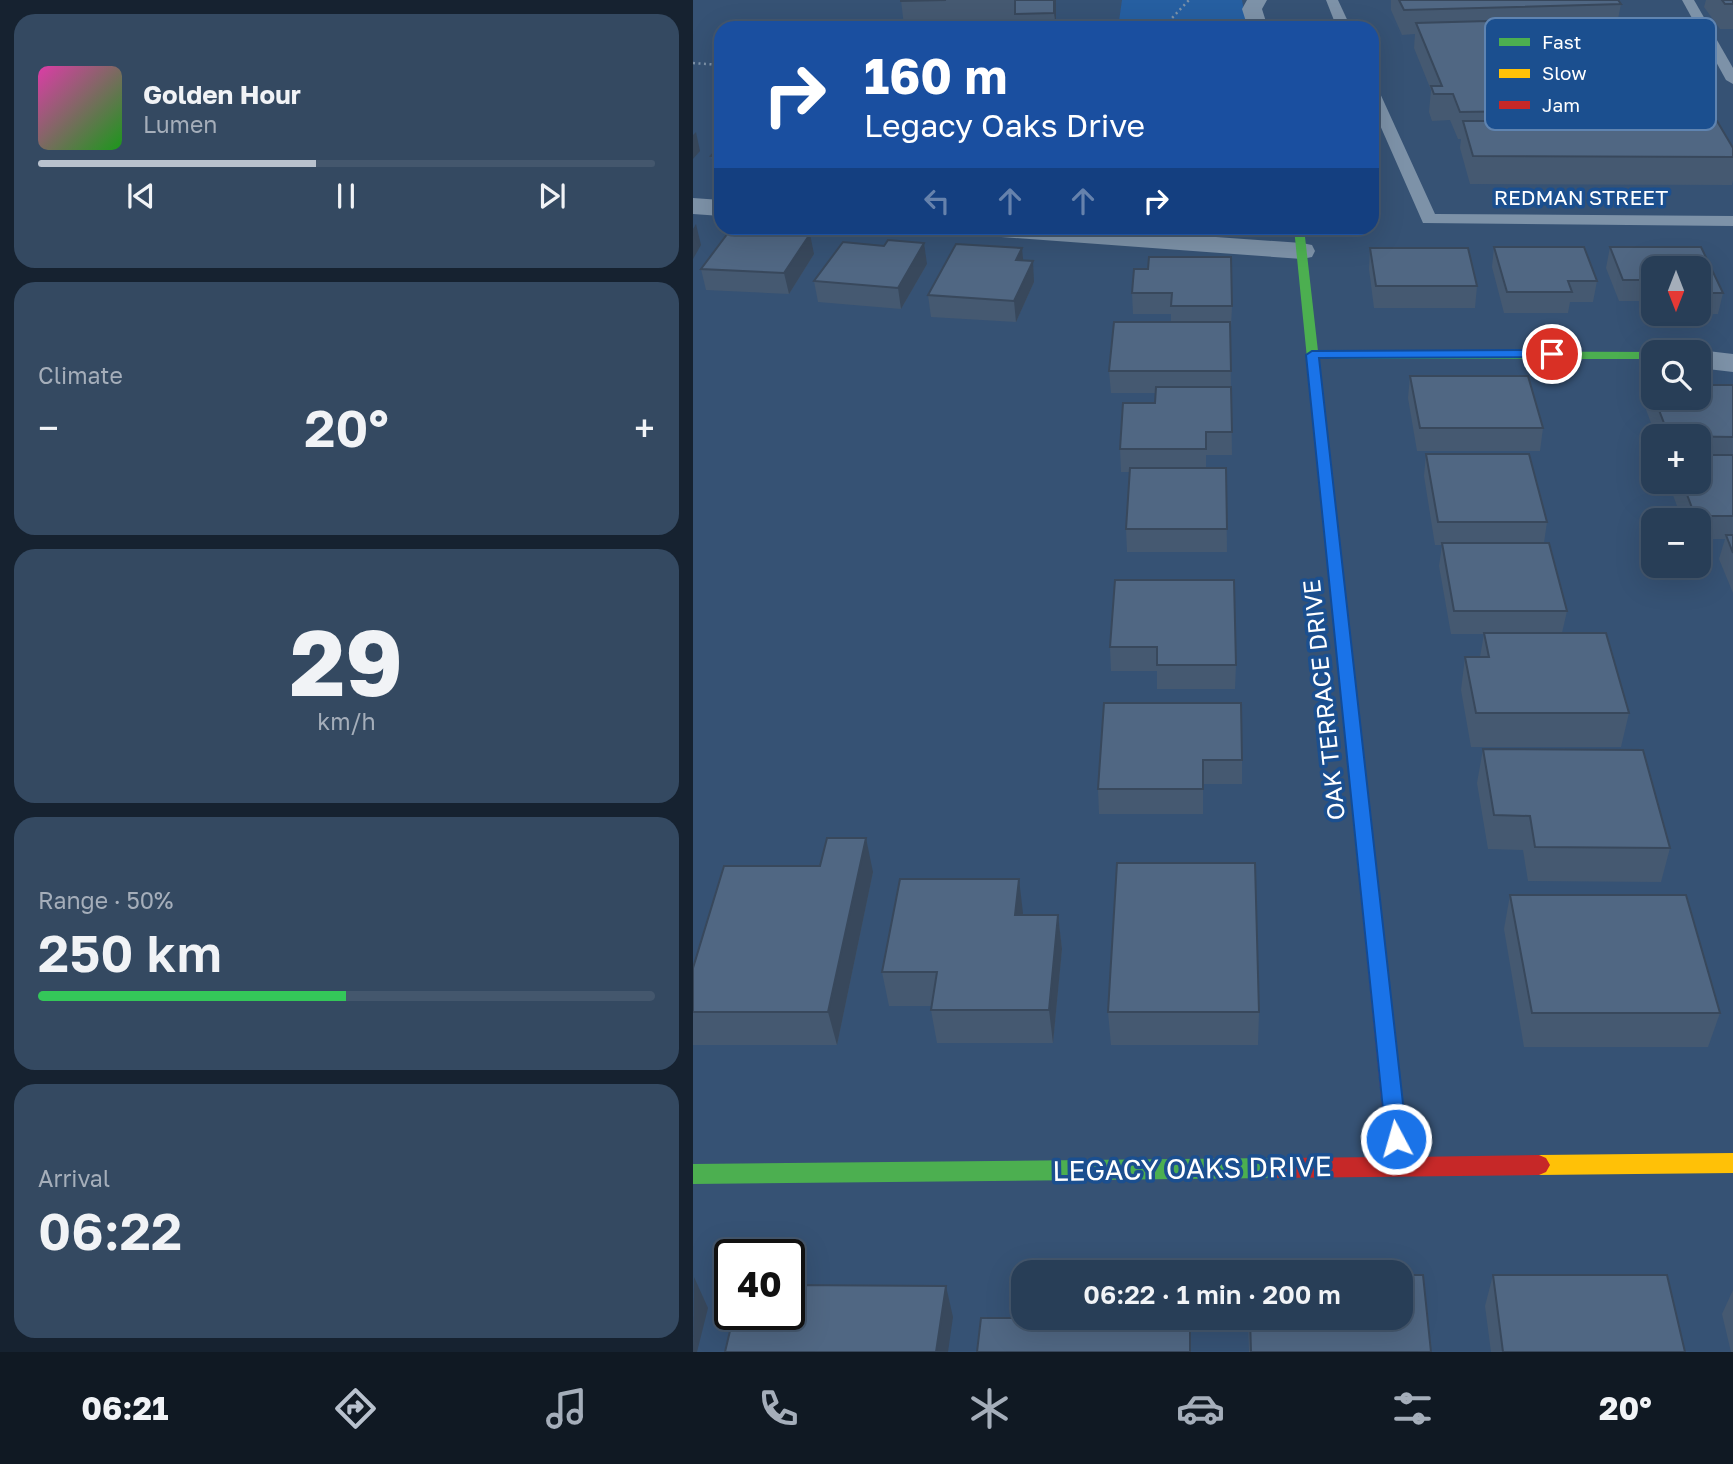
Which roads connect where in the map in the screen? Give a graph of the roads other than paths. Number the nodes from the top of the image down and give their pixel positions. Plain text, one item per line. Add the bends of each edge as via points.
1 (1257, 0) edge
2 (1332, 0) edge
3 (1688, 0) edge
4 (1698, 18) edge
5 (1256, 21) edge
6 (1341, 21) edge
7 (1716, 50) edge
8 (1733, 80) edge
9 (1379, 107) edge
10 (693, 206) edge
11 (714, 208) edge
12 (1733, 221) edge
13 (1187, 235) edge
14 (1301, 239) edge
15 (1312, 355) junction
16 (1641, 355) edge
17 (1711, 360) edge
18 (1733, 363) edge
19 (1733, 1163) edge
20 (1399, 1166) junction
21 (693, 1174) edge

1 - 5 street via 1252,9
2 - 6 lane
3 - 4 lane
7 - 8 lane
9 - 12 lane, REDMAN STREET via 1429,219
10 - 11 street
13 - 14 street
14 - 15 street, OAK TERRACE DRIVE
15 - 16 street
15 - 20 street, OAK TERRACE DRIVE
17 - 18 street
19 - 20 street, LEGACY OAKS DRIVE
20 - 21 street, LEGACY OAKS DRIVE

